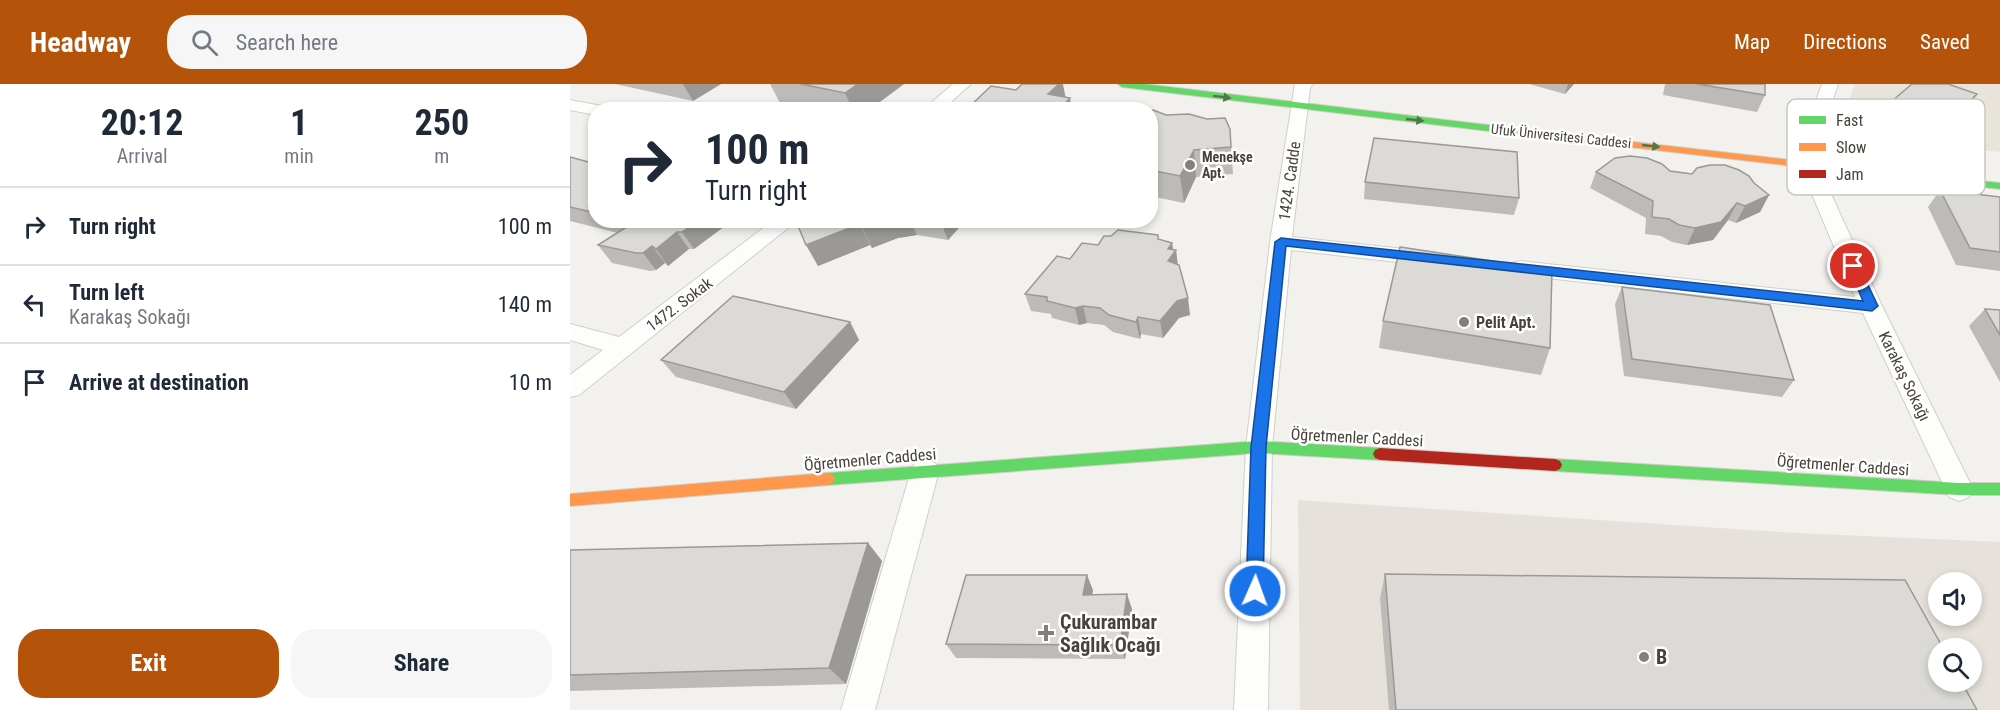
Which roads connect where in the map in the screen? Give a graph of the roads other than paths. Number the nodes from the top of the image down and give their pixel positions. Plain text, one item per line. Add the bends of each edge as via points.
1 (963, 84) edge
2 (1122, 84) edge
3 (1830, 84) edge
4 (1301, 90) edge
5 (1825, 99) edge
6 (941, 102) edge
7 (570, 105) edge
8 (588, 108) edge
9 (1787, 146) edge
10 (1985, 183) edge
11 (2000, 186) edge
12 (1827, 195) edge
13 (778, 228) edge
14 (1281, 242) junction
15 (1458, 261) edge
16 (1493, 265) edge
17 (1872, 306) junction
18 (570, 332) edge
19 (623, 347) junction
20 (570, 388) edge
21 (1259, 447) junction
22 (925, 471) junction
23 (1959, 489) junction
24 (2000, 489) edge
25 (570, 500) edge
26 (858, 710) edge
27 (1251, 710) edge

1 - 6 street
2 -> 4 street, Ufuk Üniversitesi Caddesi
3 - 5 street
4 -> 9 street, Ufuk Üniversitesi Caddesi
4 - 14 street, 1424. Cadde
7 - 8 street
10 - 11 street, Ufuk Üniversitesi Caddesi
12 - 17 street, Karakaş Sokağı
13 - 19 street, 1472. Sokak
14 - 15 street
14 - 21 street, 1424. Cadde
16 - 17 street
17 - 23 street, Karakaş Sokağı
18 - 19 street
19 - 20 street, 1472. Sokak
21 - 22 street, Öğretmenler Caddesi
21 - 23 street, Öğretmenler Caddesi
21 - 27 street, 1424. Cadde
22 - 25 street, Öğretmenler Caddesi
22 - 26 street
23 - 24 street, Öğretmenler Caddesi

